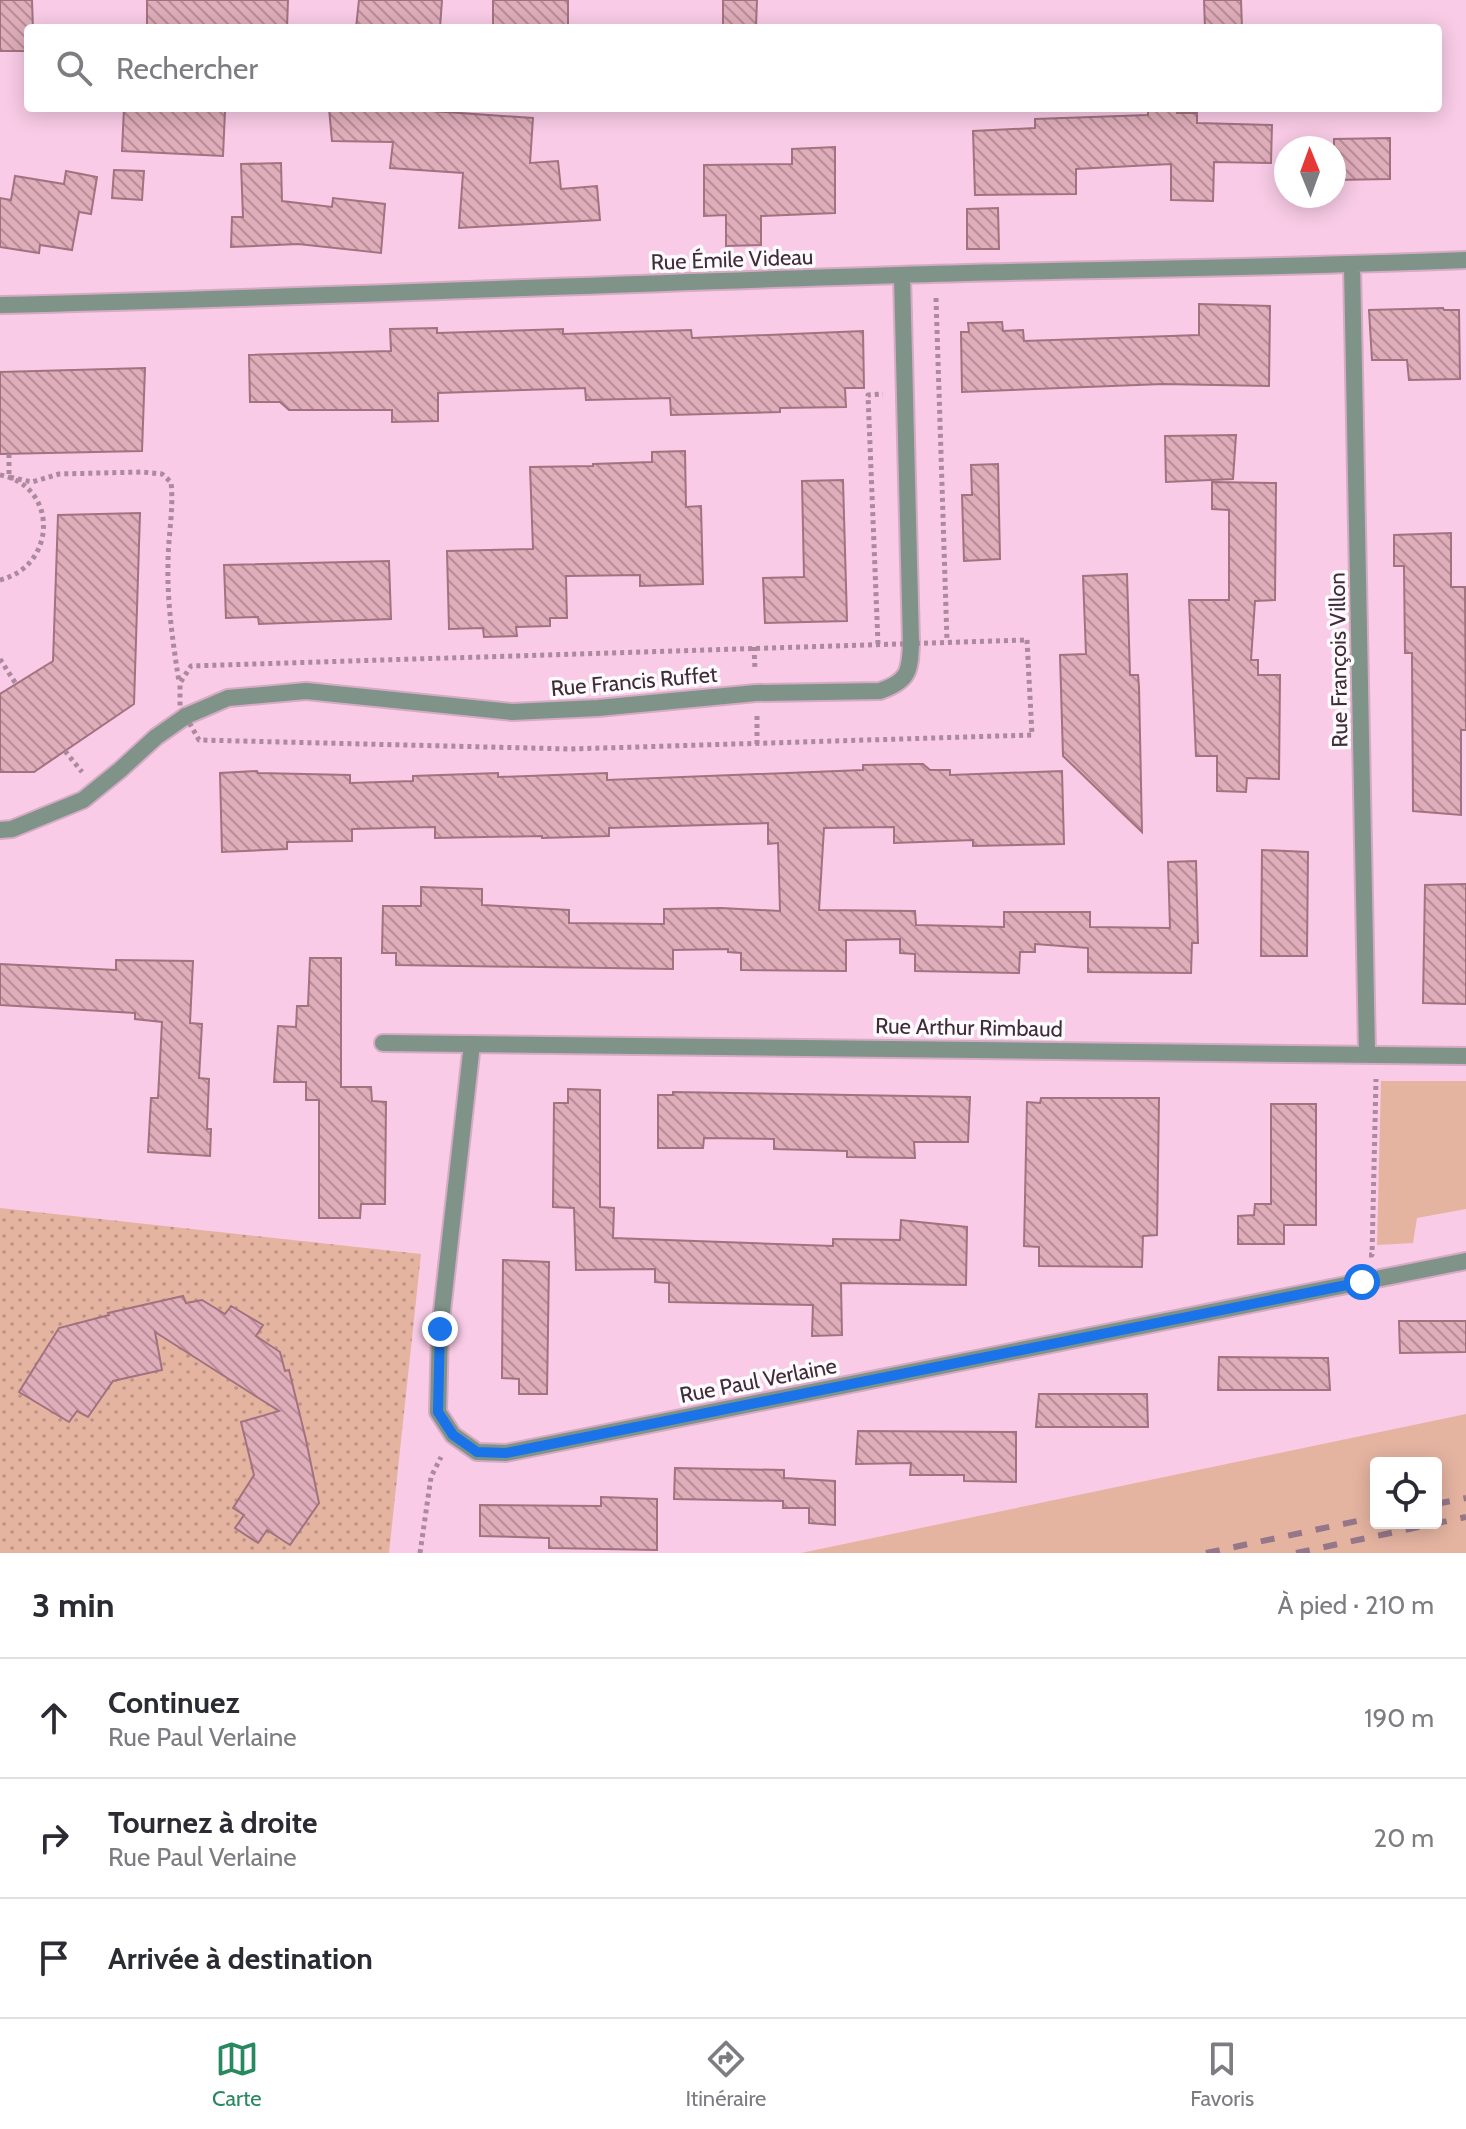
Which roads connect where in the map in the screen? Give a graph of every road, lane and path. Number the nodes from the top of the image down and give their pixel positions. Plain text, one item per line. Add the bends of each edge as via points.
1 (1466, 260) edge
2 (1352, 265) junction
3 (902, 275) junction
4 (0, 305) edge
5 (9, 454) dead end
6 (0, 475) edge
7 (9, 477) junction
8 (0, 580) edge
9 (0, 659) edge
10 (180, 683) dead end
11 (16, 684) dead end
12 (0, 830) edge
13 (383, 1043) dead end
14 (472, 1044) junction
15 (1367, 1053) junction
16 (1394, 1054) junction
17 (1466, 1056) edge
18 (1466, 1261) edge
19 (1362, 1282) junction
20 (453, 1435) junction
21 (420, 1553) edge

1 - 2 street, Rue Émile Videau
2 - 3 street, Rue Émile Videau
2 - 15 street, Rue François Villon
3 - 4 street, Rue Émile Videau
3 - 12 street, Rue Francis Ruffet via 911,643 905,679 895,686 512,712 306,691 228,698 166,730 83,800
5 - 7 path
6 - 7 path
7 - 8 path via 37,500 43,535 27,567
7 - 10 path via 32,482 59,474 142,472 162,474 171,482 167,565
9 - 11 path
13 - 14 street, Rue Arthur Rimbaud
14 - 15 street, Rue Arthur Rimbaud
14 - 20 street via 440,1329 438,1412
15 - 16 street, Rue Arthur Rimbaud
16 - 17 street, Rue Arthur Rimbaud
16 - 19 path via 1395,1073 1376,1079 1372,1255 1357,1259
18 - 19 street, Rue Paul Verlaine
19 - 20 street, Rue Paul Verlaine via 506,1453 477,1452
20 - 21 path via 431,1477

